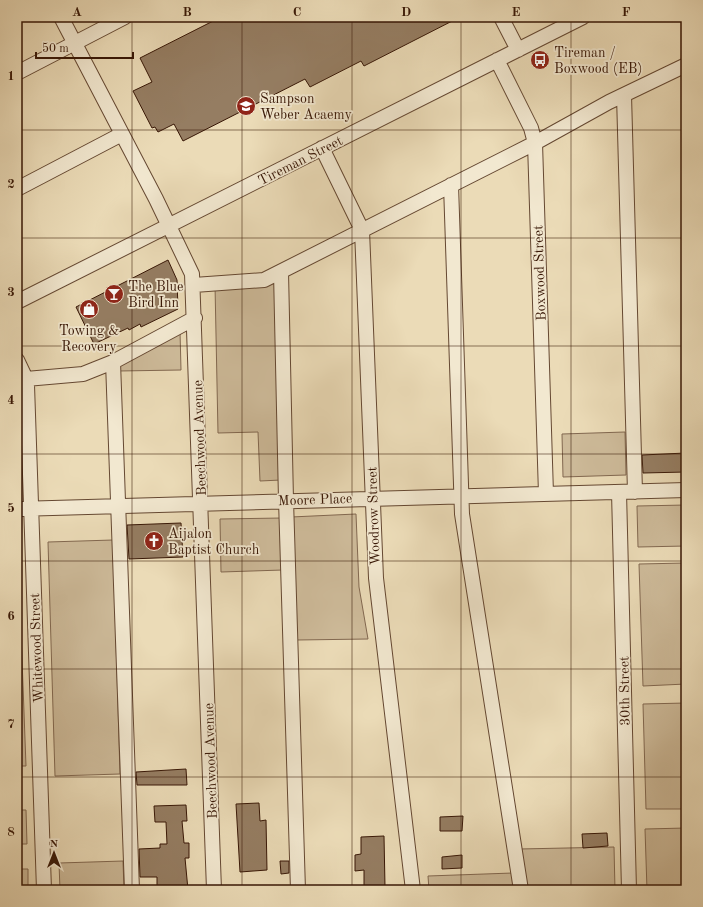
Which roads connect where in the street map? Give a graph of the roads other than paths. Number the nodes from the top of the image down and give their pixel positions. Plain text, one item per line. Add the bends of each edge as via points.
1 (60, 17) edge
2 (125, 17) edge
3 (501, 17) edge
4 (583, 17) edge
5 (74, 44) junction
6 (518, 50) junction
7 (497, 60) junction
8 (686, 65) edge
9 (17, 73) edge
10 (624, 95) junction
11 (122, 134) junction
12 (535, 143) junction
13 (322, 148) junction
14 (451, 185) junction
15 (17, 189) edge
16 (169, 226) junction
17 (362, 230) junction
18 (281, 272) junction
19 (194, 285) junction
20 (17, 302) edge
21 (195, 318) junction
22 (17, 360) edge
23 (113, 362) junction
24 (26, 378) junction
25 (23, 413) edge
26 (686, 490) edge
27 (619, 492) junction
28 (635, 492) junction
29 (546, 494) junction
30 (461, 496) junction
31 (373, 498) junction
32 (286, 500) junction
33 (201, 503) junction
34 (118, 505) junction
35 (31, 508) junction
36 (17, 509) edge
37 (44, 890) edge
38 (132, 890) edge
39 (214, 890) edge
40 (298, 890) edge
41 (413, 890) edge
42 (521, 890) edge
43 (629, 890) edge

1 - 5 street, Beechwood Avenue
2 - 5 street
3 - 6 street
4 - 6 street, Tireman Street
5 - 9 street
5 - 11 street, Beechwood Avenue
6 - 7 street, Tireman Street
7 - 12 street, Boxwood Street via 531,128
7 - 13 street, Tireman Street
8 - 10 street
10 - 12 street
10 - 28 street
11 - 15 street
11 - 16 street, Beechwood Avenue
12 - 14 street
12 - 29 street, Boxwood Street
13 - 16 street, Tireman Street
13 - 17 street, Woodrow Street
14 - 17 street
14 - 30 street
16 - 19 street, Beechwood Avenue via 190,269
16 - 20 street, Tireman Street
17 - 18 street
17 - 31 street, Woodrow Street
18 - 19 street via 264,280
18 - 32 street
19 - 21 street, Beechwood Avenue
21 - 23 street
21 - 33 street, Beechwood Avenue
22 - 24 street, Whitewood Street
23 - 24 street via 83,374
23 - 34 street
24 - 25 street, Whitewood Street
25 - 35 street, Whitewood Street
26 - 28 street, Moore Place
27 - 28 street, Moore Place
27 - 29 street, Moore Place
27 - 43 street, 30th Street
29 - 30 street, Moore Place
30 - 31 street, Moore Place
30 - 42 street
31 - 32 street, Moore Place
31 - 41 street, Woodrow Street via 376,578
32 - 33 street, Moore Place
32 - 40 street
33 - 34 street, Moore Place
33 - 39 street, Beechwood Avenue
34 - 35 street, Moore Place
34 - 38 street
35 - 36 street, Moore Place
35 - 37 street, Whitewood Street

